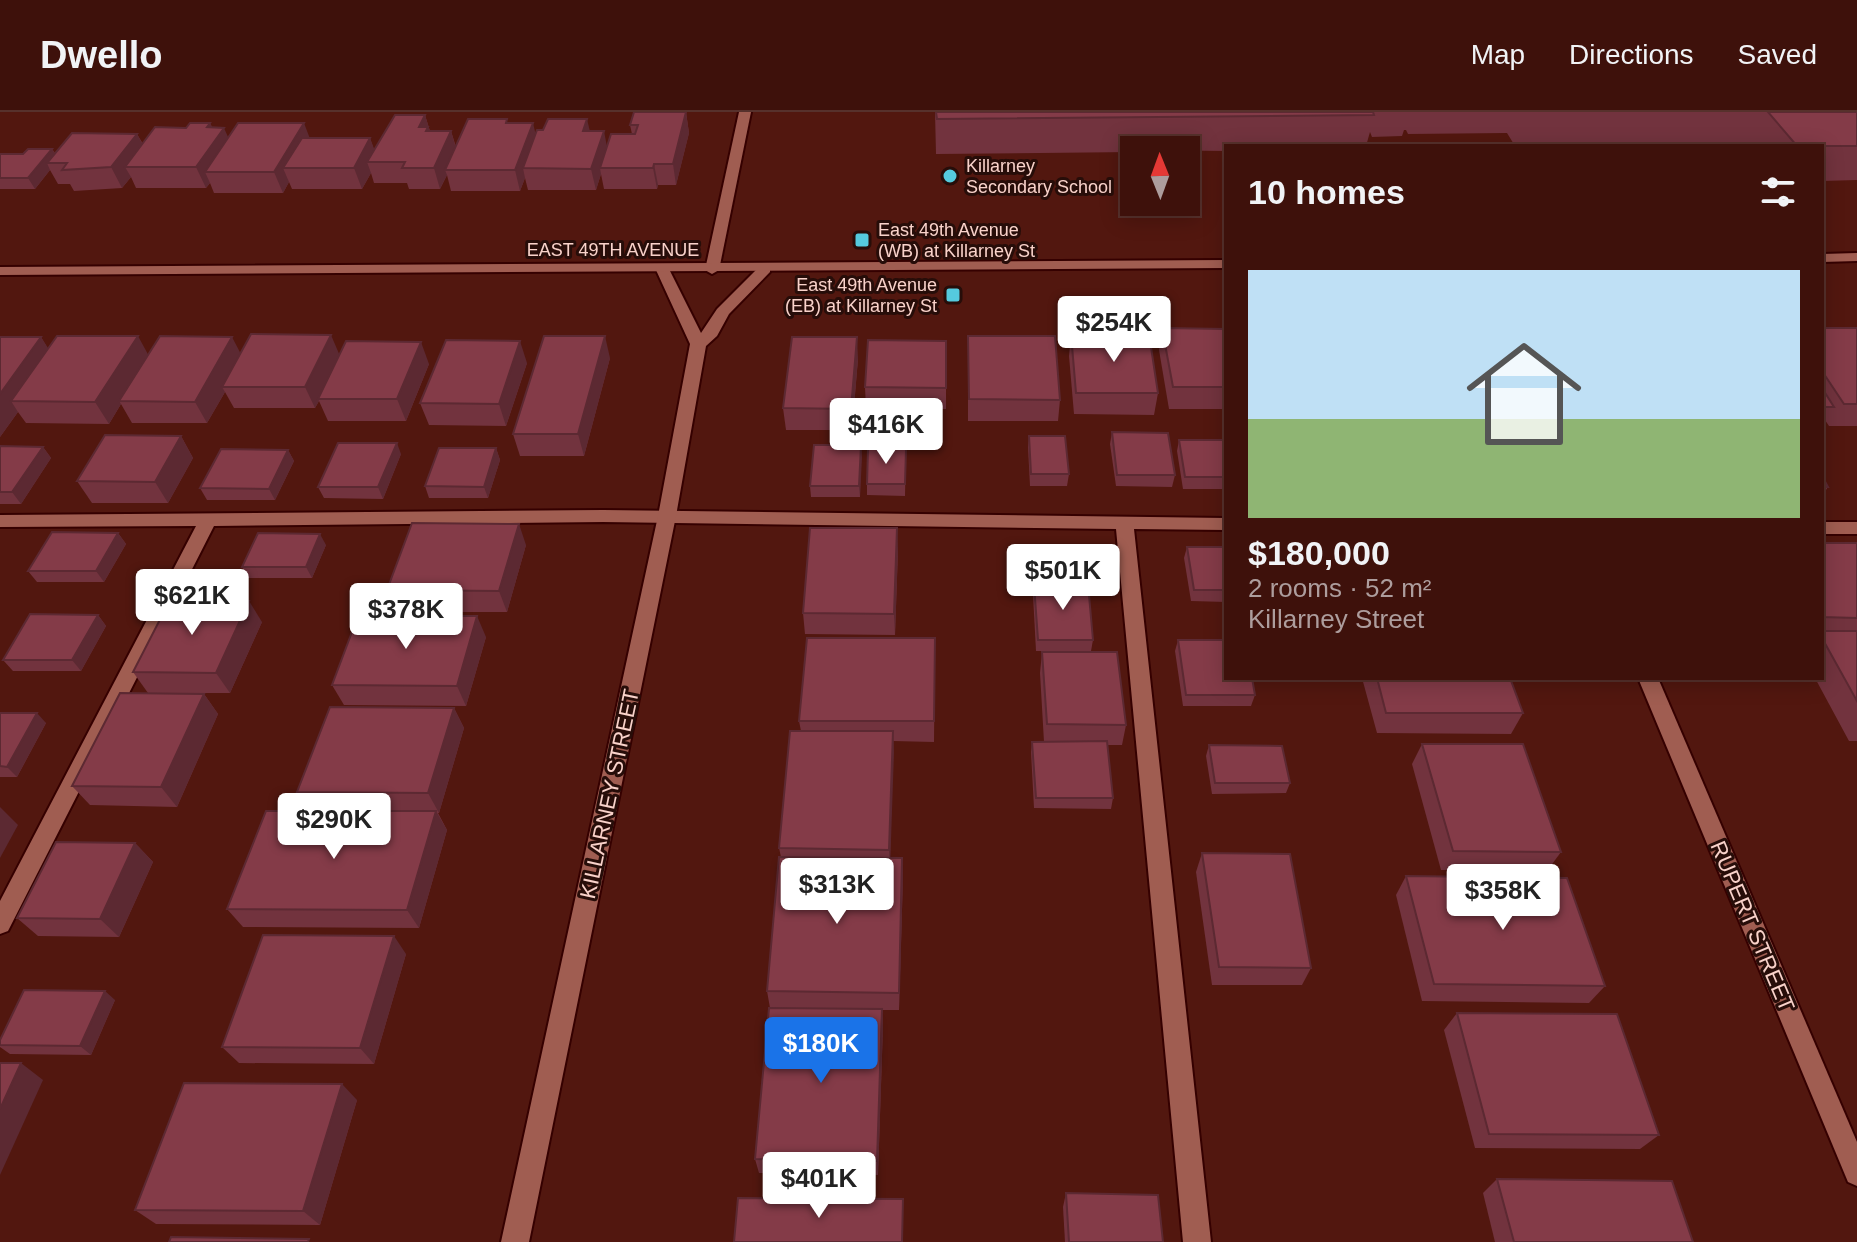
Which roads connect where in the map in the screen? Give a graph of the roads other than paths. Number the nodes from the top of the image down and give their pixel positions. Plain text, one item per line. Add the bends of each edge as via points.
1 (745, 112) edge
2 (1857, 257) edge
3 (1824, 258) edge
4 (1224, 264) edge
5 (765, 269) junction
6 (663, 270) junction
7 (712, 270) junction
8 (0, 271) edge
9 (698, 344) junction
10 (667, 516) junction
11 (208, 520) junction
12 (0, 521) edge
13 (1124, 523) junction
14 (1224, 524) edge
15 (1824, 528) edge
16 (1857, 528) edge
17 (1649, 680) edge
18 (0, 924) edge
19 (1857, 1173) edge
20 (515, 1242) edge
21 (1197, 1242) edge

1 - 7 street
2 - 3 street
4 - 5 street, EAST 49TH AVENUE
5 - 7 street, EAST 49TH AVENUE
5 - 9 street
6 - 7 street, EAST 49TH AVENUE
6 - 8 street, EAST 49TH AVENUE
6 - 9 street
9 - 10 street, KILLARNEY STREET
10 - 11 street
10 - 13 street
10 - 20 street, KILLARNEY STREET
11 - 12 street
11 - 18 street
13 - 14 street
13 - 21 street
15 - 16 street
17 - 19 street, RUPERT STREET

